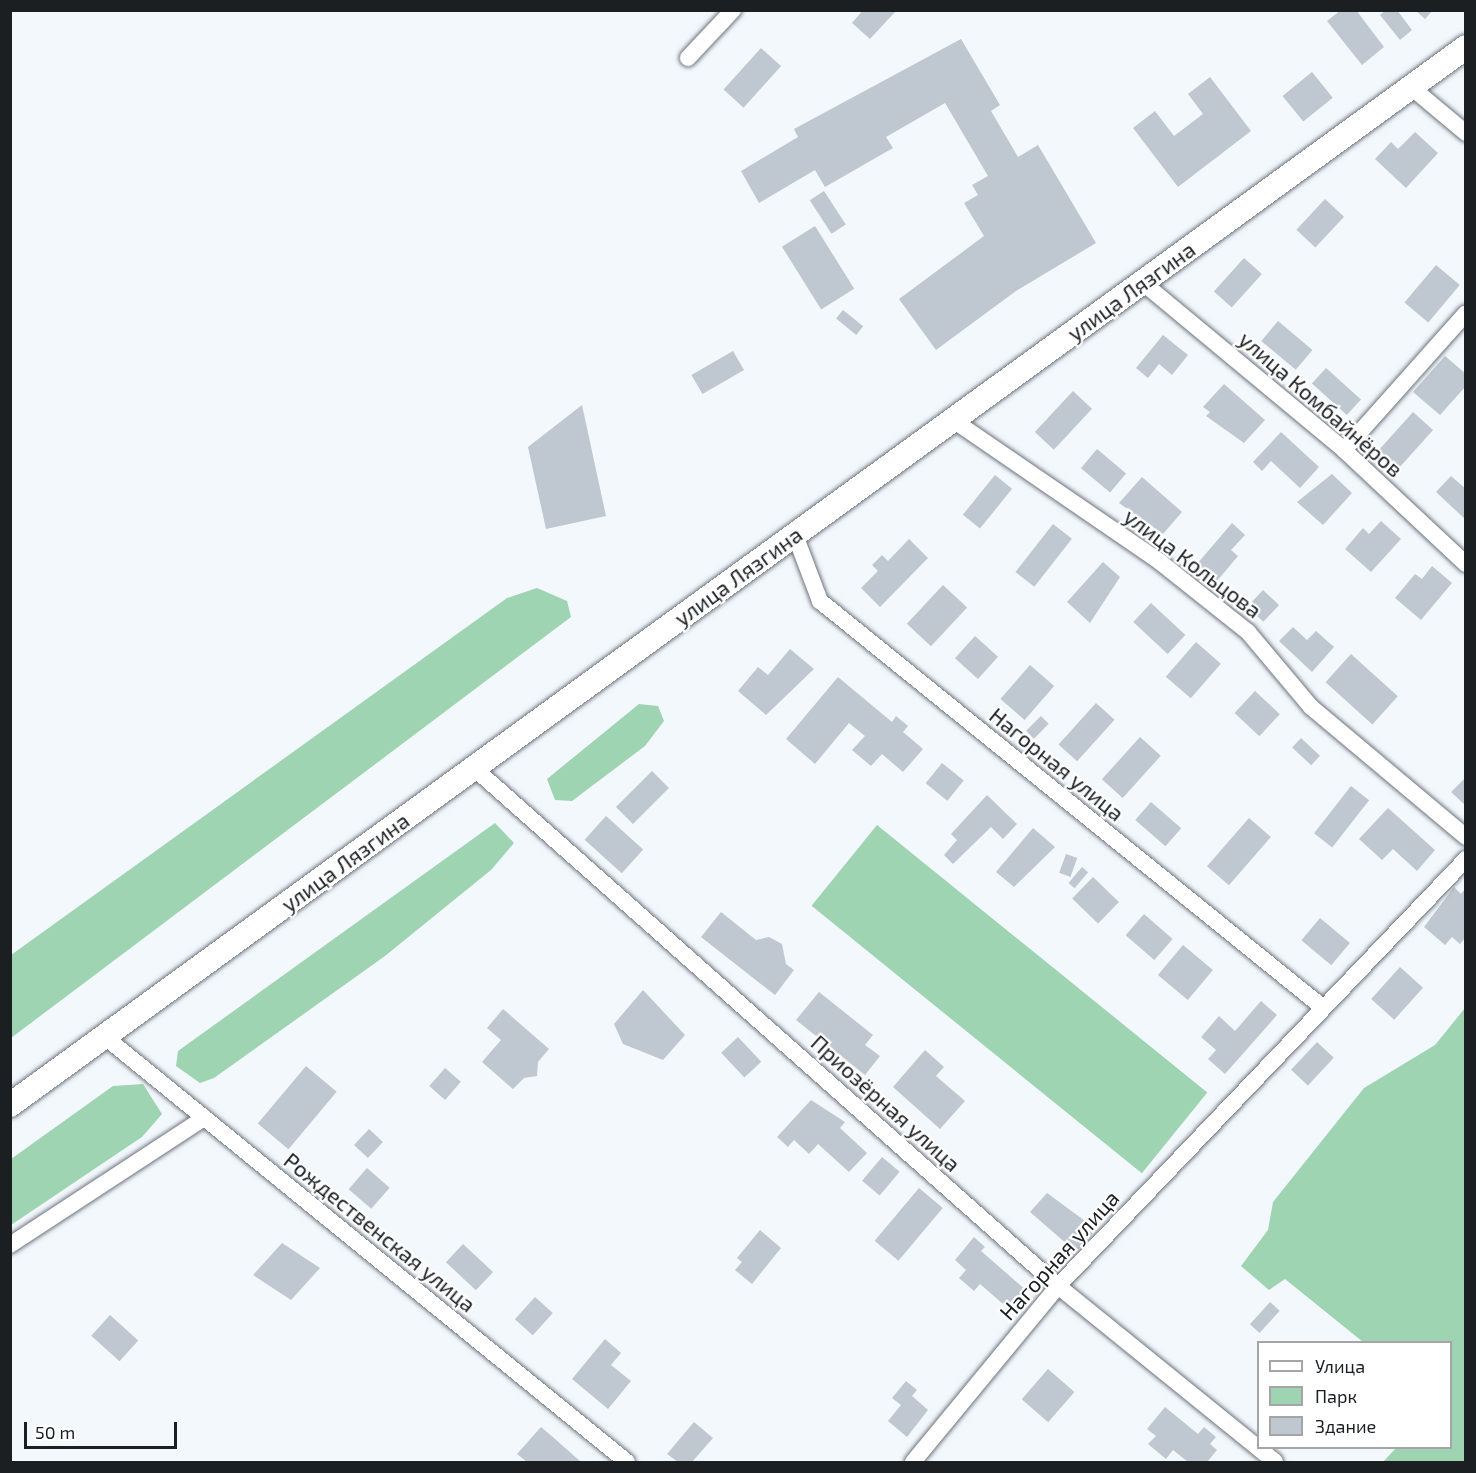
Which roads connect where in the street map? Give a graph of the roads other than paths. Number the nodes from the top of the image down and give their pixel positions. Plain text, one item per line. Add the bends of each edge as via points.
1 (734, 10) edge
2 (1466, 47) edge
3 (688, 58) dead end
4 (1411, 87) junction
5 (1466, 133) edge
6 (1142, 282) junction
7 (1466, 313) edge
8 (953, 420) junction
9 (1344, 450) junction
10 (795, 535) junction
11 (1466, 564) edge
12 (474, 768) junction
13 (1466, 837) edge
14 (1466, 859) edge
15 (1321, 1006) junction
16 (105, 1037) junction
17 (10, 1105) edge
18 (204, 1118) junction
19 (10, 1245) edge
20 (1058, 1286) junction
21 (1257, 1447) edge
22 (1259, 1449) edge
23 (627, 1462) edge
24 (913, 1462) edge
25 (1275, 1462) edge

1 - 3 street
2 - 4 main road, улица Лязгина
4 - 5 street
4 - 6 main road, улица Лязгина
6 - 8 main road, улица Лязгина
6 - 9 street, улица Комбайнёров
7 - 9 street
8 - 10 main road, улица Лязгина
8 - 13 street, улица Кольцова via 1161,562 1248,632 1311,707
9 - 11 street, улица Комбайнёров
10 - 12 main road, улица Лязгина
10 - 15 street, Нагорная улица via 820,602
12 - 16 main road, улица Лязгина
12 - 20 street, Приозёрная улица
14 - 15 street, Нагорная улица
15 - 20 street, Нагорная улица
16 - 17 main road, улица Лязгина
16 - 18 street, Рождественская улица
18 - 19 street
18 - 23 street, Рождественская улица
20 - 21 street, Приозёрная улица
20 - 24 street, Нагорная улица
22 - 25 street, Приозёрная улица

